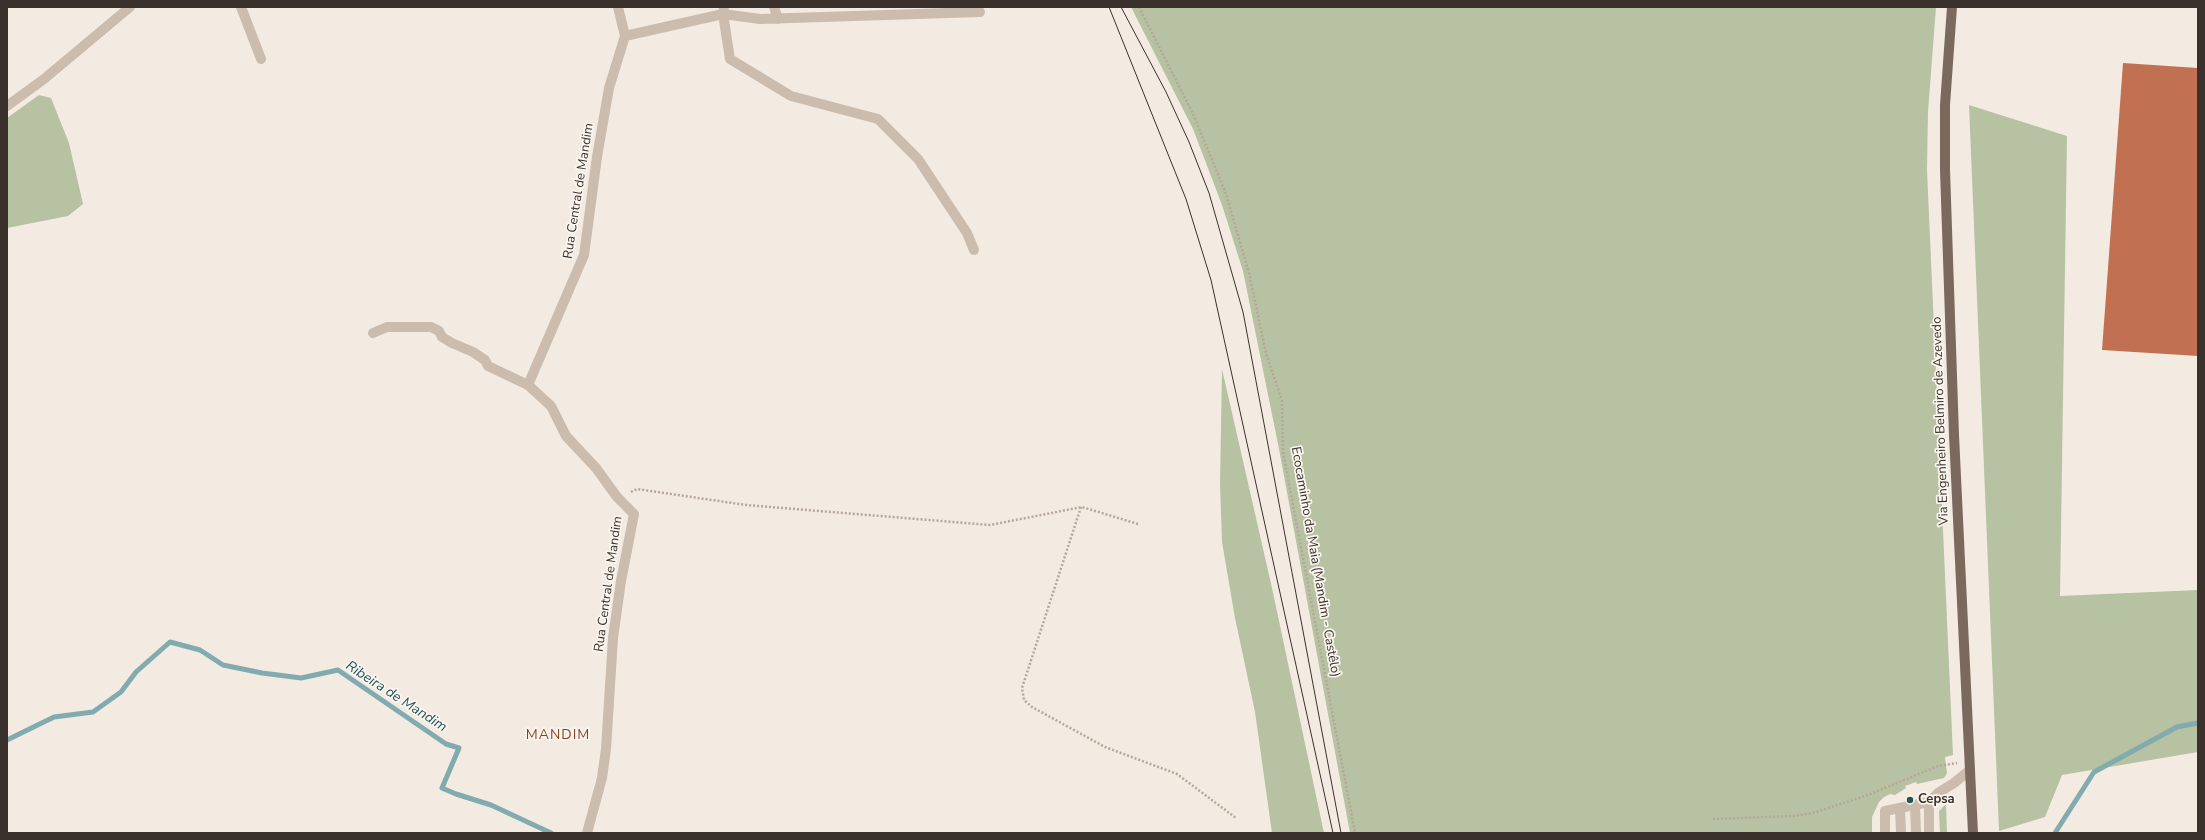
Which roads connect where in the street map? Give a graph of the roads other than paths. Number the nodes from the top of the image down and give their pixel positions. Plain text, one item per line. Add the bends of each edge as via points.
1 (130, 7) edge
2 (241, 7) edge
3 (618, 7) edge
4 (774, 7) edge
5 (1952, 7) edge
6 (723, 11) edge
7 (980, 12) dead end
8 (778, 19) junction
9 (625, 36) junction
10 (261, 59) dead end
11 (7, 106) edge
12 (974, 250) dead end
13 (373, 333) dead end
14 (528, 385) junction
15 (1970, 766) junction
16 (1929, 802) junction
17 (1915, 804) junction
18 (1900, 808) junction
19 (587, 833) edge
20 (1885, 833) edge
21 (1901, 833) edge
22 (1916, 833) edge
23 (1929, 833) edge
24 (1973, 833) edge

1 - 11 street via 44,79
2 - 10 street
3 - 9 street
4 - 8 street
5 - 15 main road, Via Engenheiro Belmiro de Azevedo via 1945,105 1945,170
6 - 8 street
6 - 9 street
6 - 12 street via 730,59 791,96 878,119 918,159 967,233
7 - 8 street
9 - 14 street, Rua Central de Mandim via 609,88 584,255
13 - 14 street via 387,327 431,327 439,331 442,337 485,360 488,366
14 - 19 street, Rua Central de Mandim via 551,406 566,436 634,514 613,638 602,778
15 - 16 street via 1954,783
15 - 24 main road, Via Engenheiro Belmiro de Azevedo
16 - 17 street
16 - 23 street
17 - 18 street
17 - 22 street
18 - 20 street via 1885,811
18 - 21 street

